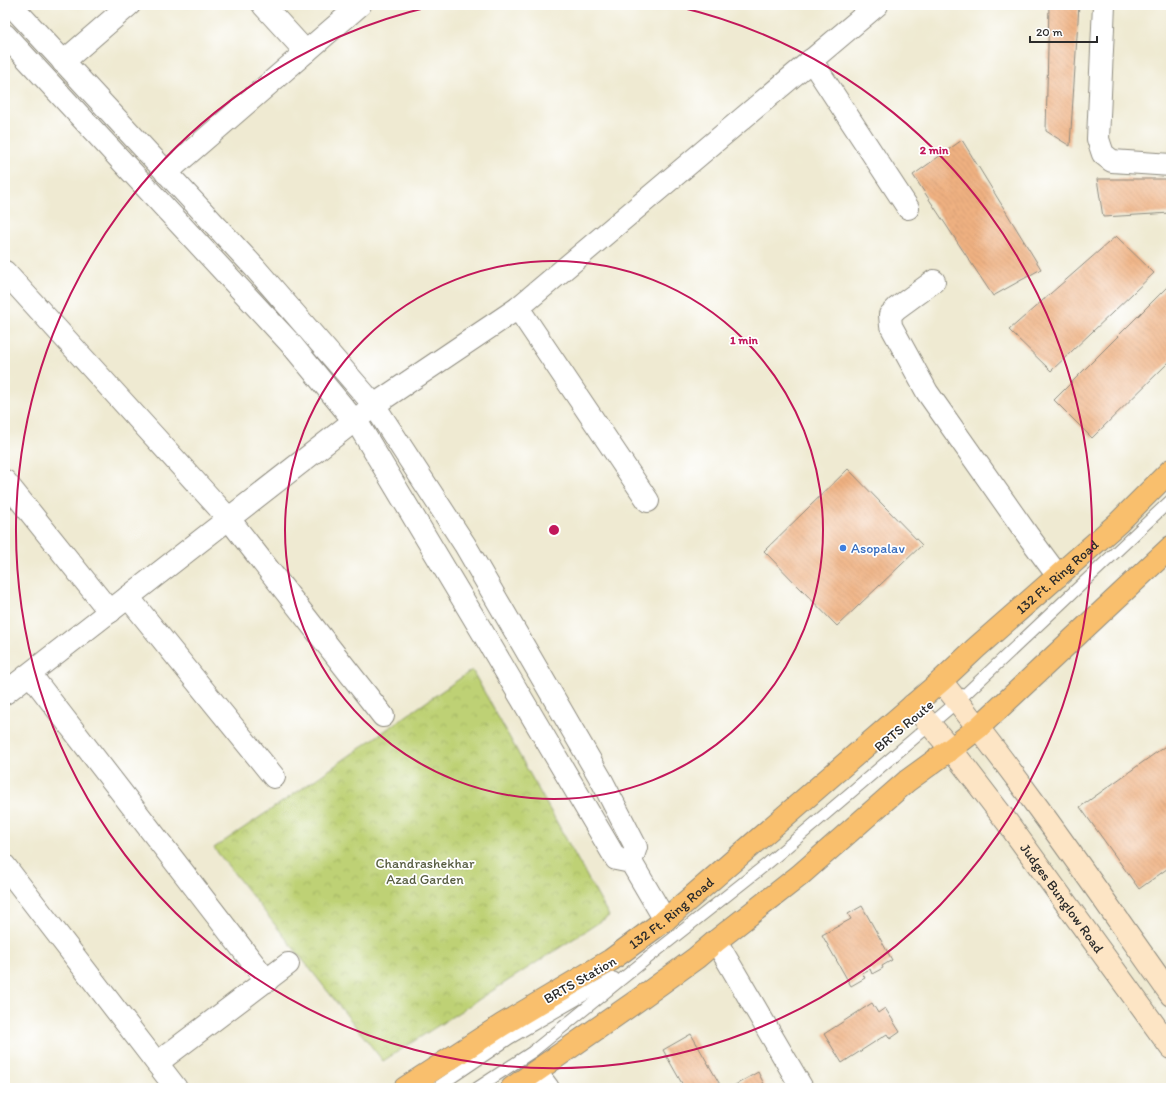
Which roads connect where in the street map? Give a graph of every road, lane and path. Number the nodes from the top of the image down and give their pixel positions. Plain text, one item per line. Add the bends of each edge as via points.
1 (11, 5) edge
2 (129, 5) edge
3 (263, 5) edge
4 (360, 5) edge
5 (877, 5) edge
6 (1104, 5) edge
7 (5, 35) edge
8 (306, 52) junction
9 (812, 60) junction
10 (63, 62) junction
11 (1171, 164) edge
12 (166, 173) junction
13 (908, 208) dead end
14 (5, 272) edge
15 (934, 281) dead end
16 (518, 308) junction
17 (374, 405) junction
18 (354, 421) junction
19 (1171, 470) edge
20 (5, 481) edge
21 (1171, 500) edge
22 (648, 501) dead end
23 (229, 519) junction
24 (1171, 547) edge
25 (1058, 576) junction
26 (128, 597) junction
27 (110, 612) junction
28 (30, 674) junction
29 (941, 681) junction
30 (5, 693) edge
31 (958, 701) junction
32 (913, 705) junction
33 (383, 716) dead end
34 (929, 724) junction
35 (979, 727) junction
36 (952, 750) junction
37 (274, 777) dead end
38 (631, 862) junction
39 (5, 866) edge
40 (665, 920) junction
41 (716, 940) junction
42 (644, 961) junction
43 (288, 964) dead end
44 (267, 981) junction
45 (1171, 995) edge
46 (1171, 1048) edge
47 (157, 1063) junction
48 (542, 1080) edge
49 (176, 1088) edge
50 (405, 1088) edge
51 (436, 1088) edge
52 (477, 1088) edge
53 (512, 1088) edge
54 (802, 1088) edge

1 - 10 street
2 - 10 street
3 - 8 street
4 - 8 street
5 - 9 street
6 - 11 street via 1098,139 1103,154 1112,161
7 - 18 street via 291,344
8 - 12 street
9 - 13 street
9 - 16 street
10 - 12 street
12 - 17 street via 255,268
14 - 23 street
15 - 25 street via 890,315 891,326 927,392
16 - 17 street
16 - 22 street
17 - 18 street
17 - 38 street via 464,545 602,782 636,847
18 - 23 street
18 - 38 street via 486,636 616,859
19 - 25 main road, 132 Ft. Ring Road via 1118,523
20 - 27 street
21 - 31 lane, BRTS Route
23 - 26 street
23 - 33 street
24 - 35 main road
25 - 29 main road, 132 Ft. Ring Road
26 - 27 street
26 - 37 street
27 - 28 street
28 - 30 street
28 - 44 street
29 - 31 main road
29 - 32 main road, 132 Ft. Ring Road
31 - 34 lane, BRTS Route
31 - 35 main road
32 - 34 main road, Judges Bunglow Road
32 - 40 main road, 132 Ft. Ring Road
34 - 36 main road, Judges Bunglow Road
34 - 42 lane, BRTS Route via 768,863
35 - 36 main road
35 - 45 main road
36 - 41 main road via 907,781 799,876
36 - 46 main road, Judges Bunglow Road
38 - 40 street
39 - 47 street
40 - 50 main road, 132 Ft. Ring Road via 611,960 502,1025
41 - 48 main road via 696,958 638,1000
41 - 54 street
42 - 51 lane, BRTS Station via 510,1038
42 - 52 lane, BRTS Station via 532,1052
43 - 44 street
44 - 47 street
47 - 49 street
48 - 53 main road

